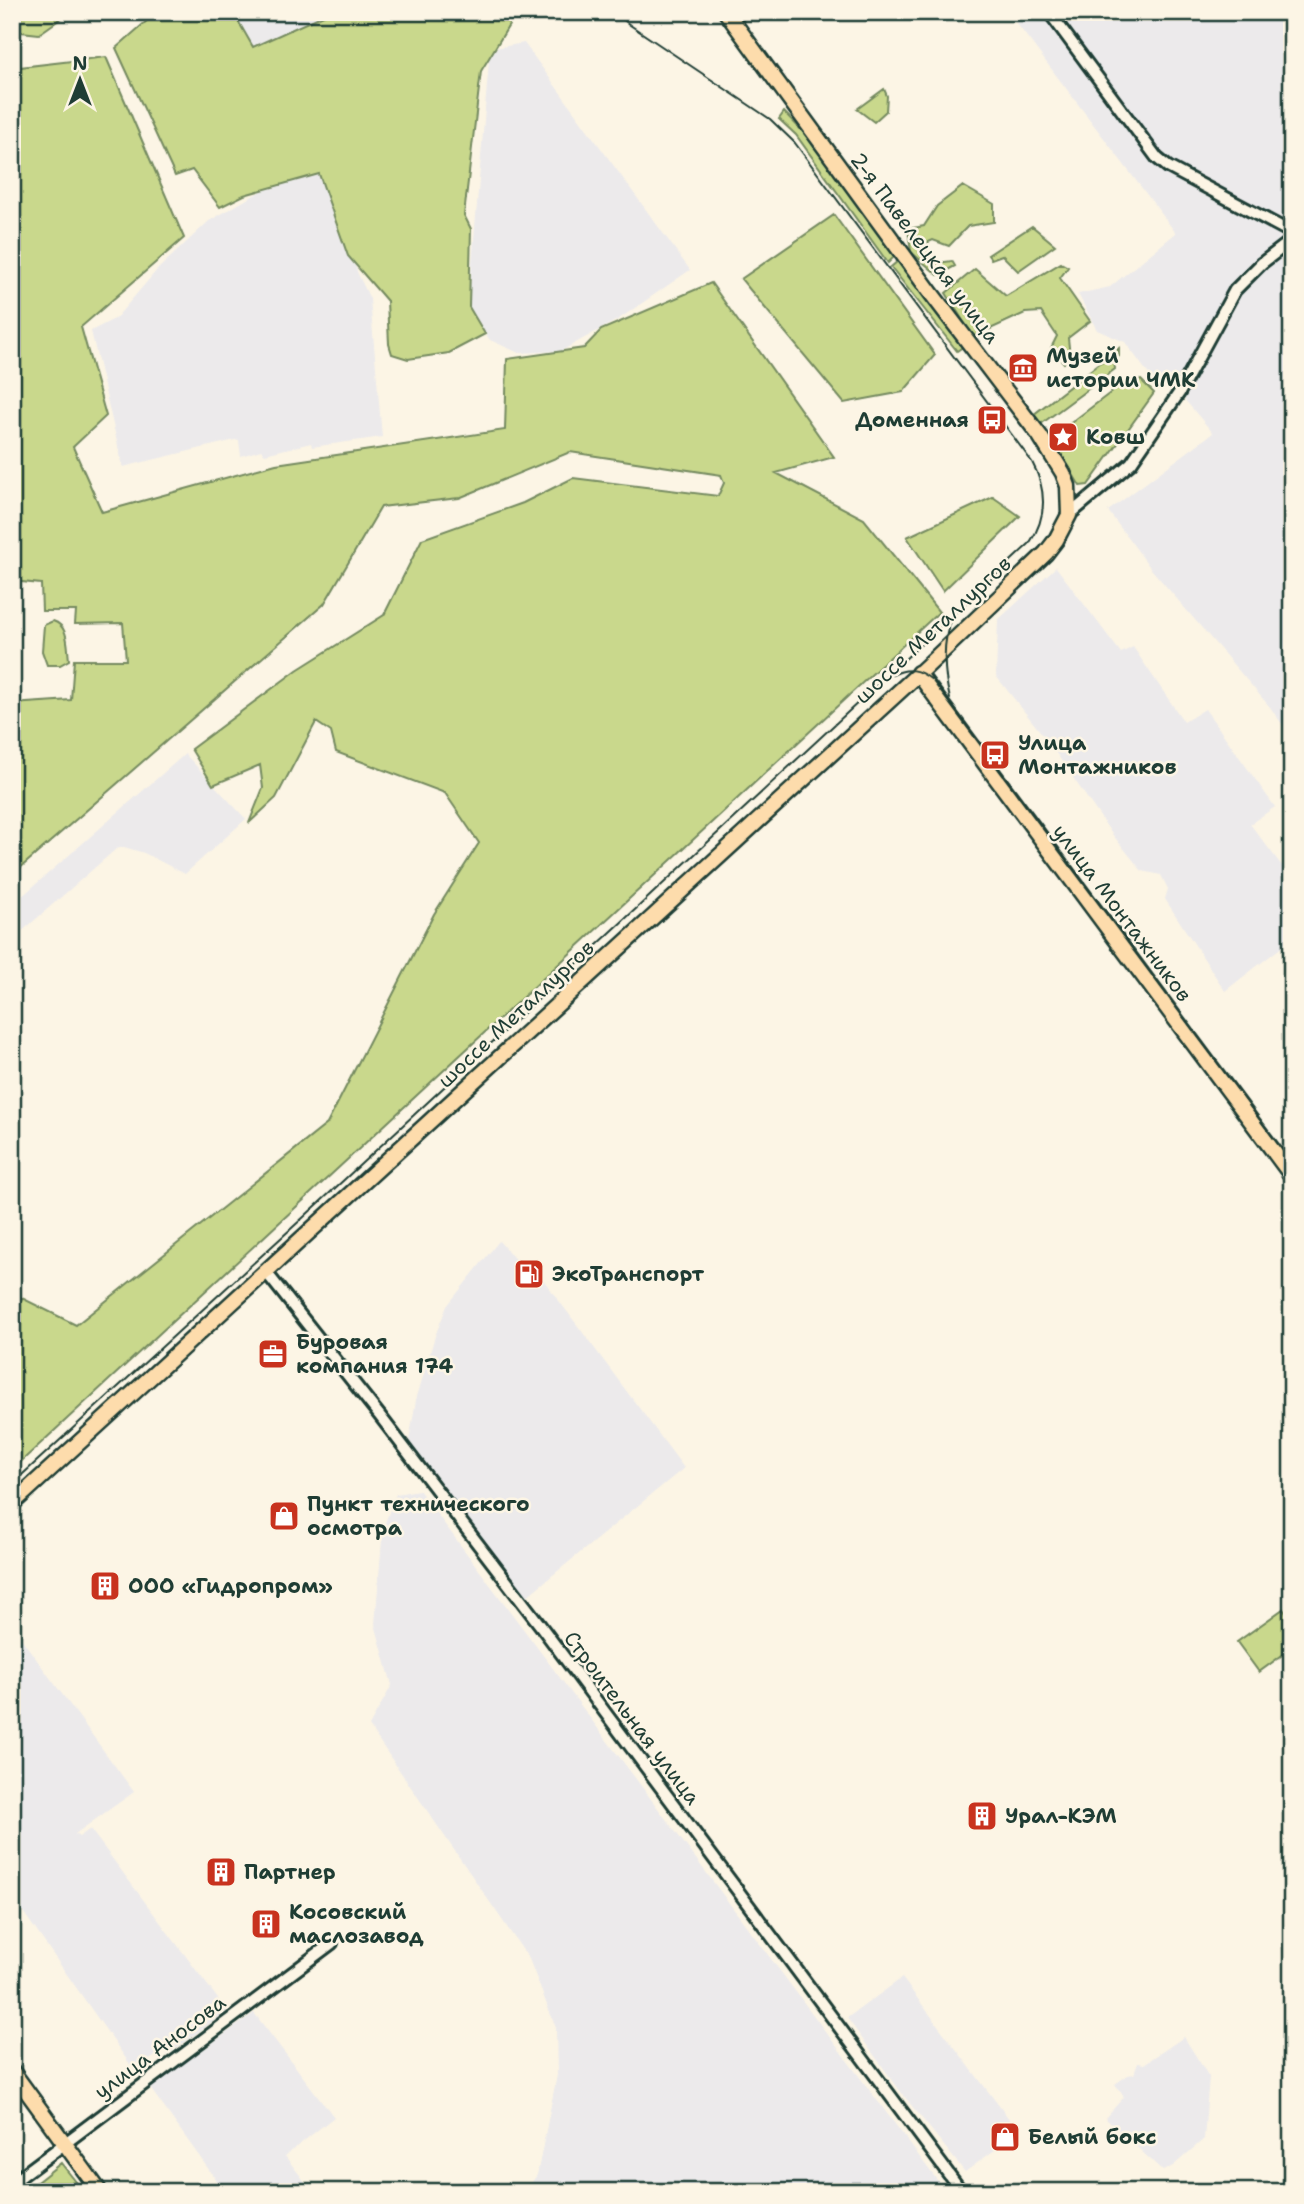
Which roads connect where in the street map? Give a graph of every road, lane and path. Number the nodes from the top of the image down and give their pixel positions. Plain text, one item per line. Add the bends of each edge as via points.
1 (726, 12) edge
2 (1049, 12) edge
3 (1292, 233) edge
4 (1292, 240) edge
5 (1069, 515) junction
6 (918, 673) junction
7 (1292, 1176) edge
8 (266, 1272) junction
9 (12, 1504) edge
10 (332, 1943) dead end
11 (12, 2071) edge
12 (65, 2142) junction
13 (12, 2183) edge
14 (100, 2192) edge
15 (962, 2192) edge

1 - 5 main road, 2-я Павелецкая улица via 1040,436 1068,486
2 - 3 street via 1157,158
4 - 5 street via 1235,290 1179,393 1131,463
5 - 6 main road, шоссе Металлургов via 1045,553
6 - 7 main road, улица Монтажников
6 - 8 main road, шоссе Металлургов
8 - 9 main road, шоссе Металлургов
8 - 15 street, Строительная улица via 540,1625
10 - 12 street, улица Аносова
11 - 12 main road
12 - 13 street, улица Аносова
12 - 14 main road

